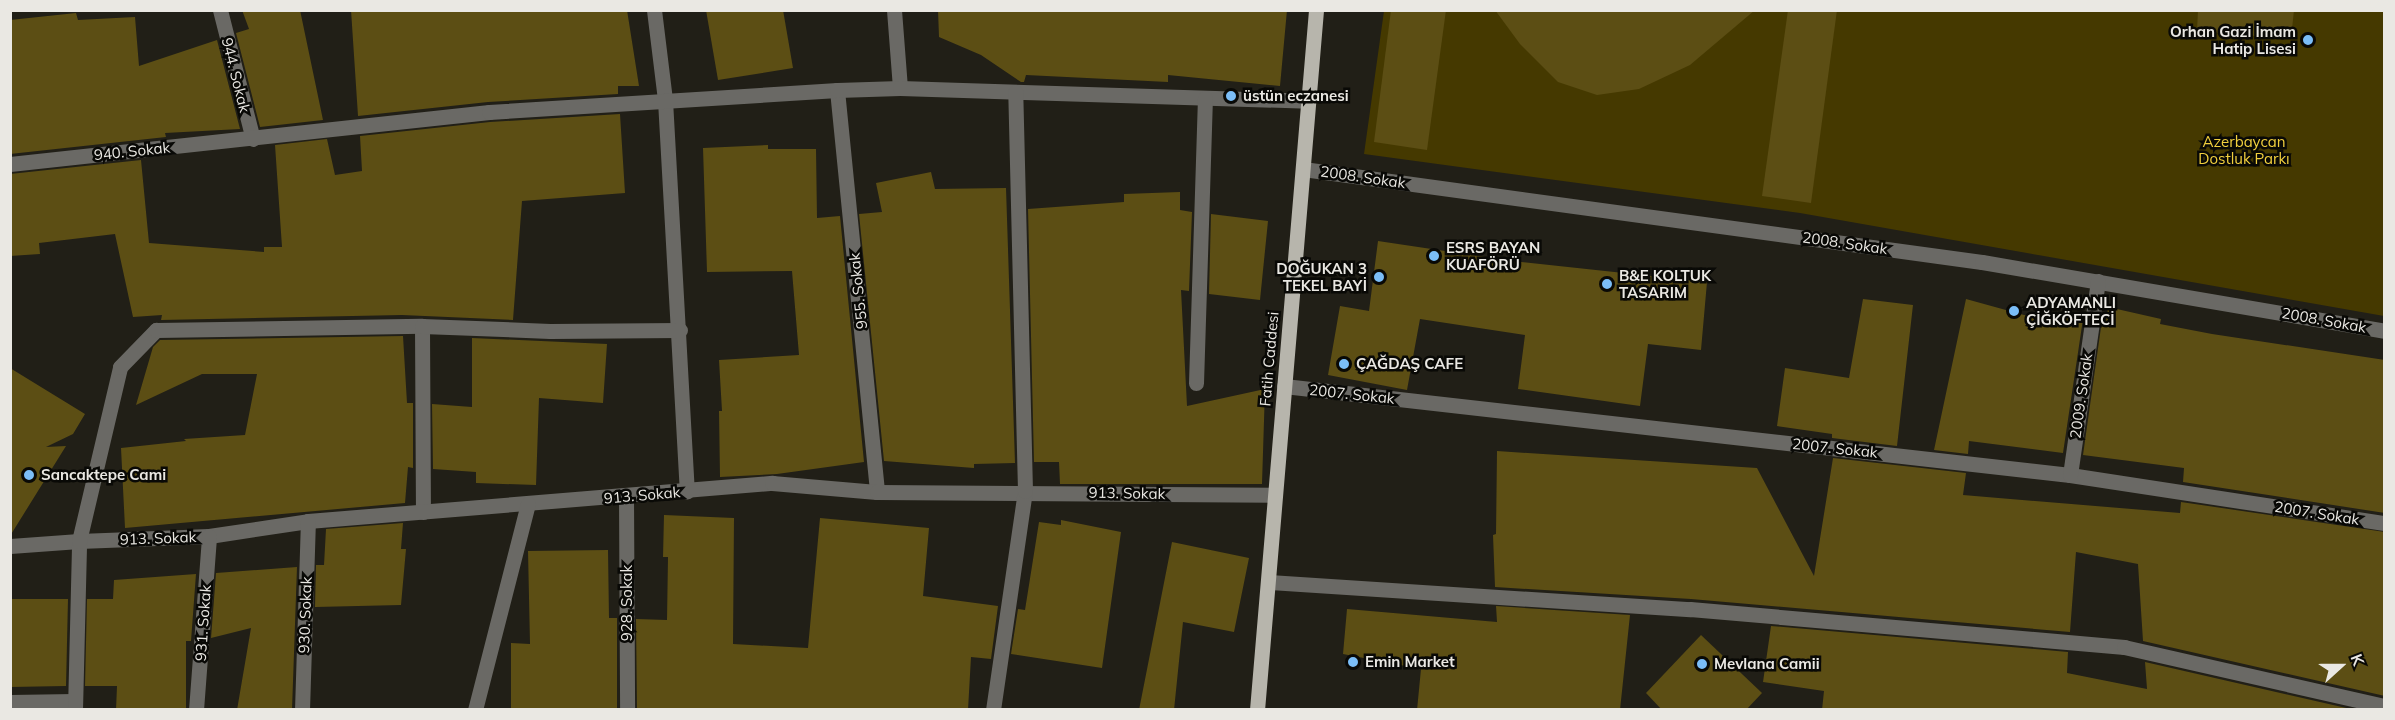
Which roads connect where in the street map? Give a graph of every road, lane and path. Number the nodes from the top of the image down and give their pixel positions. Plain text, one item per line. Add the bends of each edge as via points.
1 (220, 10) edge
2 (654, 10) edge
3 (894, 10) edge
4 (1316, 10) edge
5 (900, 88) junction
6 (837, 90) junction
7 (1015, 92) junction
8 (1205, 98) junction
9 (665, 100) junction
10 (1308, 101) junction
11 (253, 139) junction
12 (10, 164) edge
13 (1303, 169) junction
14 (2097, 281) junction
15 (422, 326) junction
16 (680, 330) junction
17 (2385, 331) edge
18 (1196, 383) dead end
19 (1284, 386) junction
20 (2070, 475) junction
21 (687, 491) junction
22 (1025, 491) junction
23 (877, 492) junction
24 (1275, 495) junction
25 (626, 496) junction
26 (528, 504) junction
27 (423, 512) junction
28 (308, 521) junction
29 (2385, 523) edge
30 (209, 537) junction
31 (79, 541) junction
32 (10, 546) edge
33 (1268, 582) junction
34 (10, 702) edge
35 (74, 705) edge
36 (2385, 706) edge
37 (196, 710) edge
38 (302, 710) edge
39 (476, 710) edge
40 (627, 710) edge
41 (993, 710) edge
42 (1257, 710) edge

1 - 11 street, 944. Sokak
2 - 9 street
3 - 5 street
4 - 10 main road, Fatih Caddesi
5 - 6 street, 940. Sokak
5 - 7 street, 940. Sokak
6 - 9 street, 940. Sokak
6 - 23 street, 955. Sokak
7 - 8 street, 940. Sokak
7 - 22 street
8 - 10 street, 940. Sokak
8 - 18 street
9 - 11 street, 940. Sokak via 489,111
9 - 16 street
10 - 13 main road, Fatih Caddesi
11 - 12 street, 940. Sokak
13 - 14 street, 2008. Sokak
13 - 19 main road, Fatih Caddesi
14 - 17 street, 2008. Sokak
14 - 20 street, 2009. Sokak
15 - 16 street via 550,331
15 - 27 street
15 - 31 street via 156,330 120,368
16 - 21 street
19 - 20 street, 2007. Sokak
19 - 24 main road, Fatih Caddesi
20 - 29 street, 2007. Sokak
21 - 23 street, 913. Sokak via 771,483
21 - 25 street, 913. Sokak
22 - 23 street, 913. Sokak
22 - 24 street, 913. Sokak
22 - 41 street
24 - 33 main road, Fatih Caddesi
25 - 26 street, 913. Sokak
25 - 40 street, 928. Sokak
26 - 27 street, 913. Sokak
26 - 39 street
27 - 28 street, 913. Sokak
28 - 30 street, 913. Sokak
28 - 38 street, 930. Sokak
30 - 31 street, 913. Sokak
30 - 37 street, 931. Sokak
31 - 32 street, 913. Sokak
31 - 35 street
33 - 36 street via 1690,609 2124,647
33 - 42 main road, Fatih Caddesi
34 - 35 street

